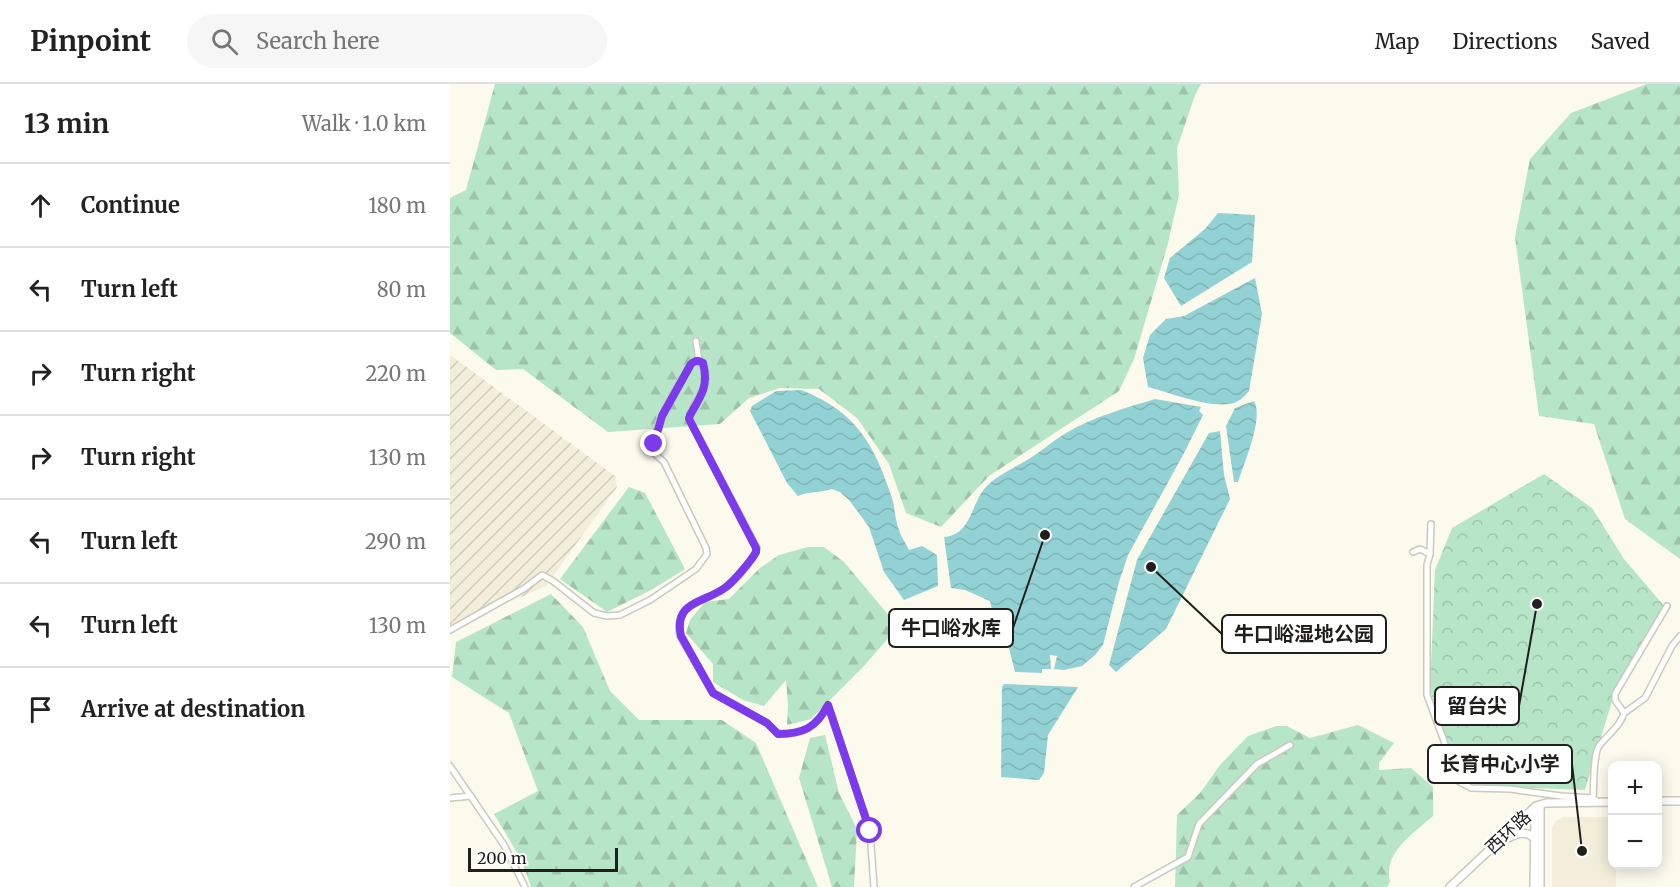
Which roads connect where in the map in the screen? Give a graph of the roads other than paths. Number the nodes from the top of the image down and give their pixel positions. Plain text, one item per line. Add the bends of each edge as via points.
1 (696, 342) dead end
2 (699, 361) junction
3 (1431, 525) dead end
4 (1413, 552) dead end
5 (1430, 554) junction
6 (1668, 606) dead end
7 (450, 630) edge
8 (1680, 636) edge
9 (1624, 713) junction
10 (1290, 745) dead end
11 (450, 766) edge
12 (471, 796) junction
13 (450, 798) edge
14 (1596, 800) junction
15 (1680, 802) edge
16 (1608, 803) edge
17 (1662, 803) edge
18 (1608, 804) edge
19 (1538, 808) junction
20 (1535, 839) junction
21 (1502, 841) junction
22 (525, 887) edge
23 (874, 887) edge
24 (1134, 887) edge
25 (1452, 887) edge
26 (1534, 887) edge
27 (1540, 887) edge

1 - 2 street
2 - 7 street via 691,364 662,416 653,451 664,462 706,548 707,554 696,569 633,609 607,616 594,613 542,575
2 - 23 street via 706,378 689,419 756,552 729,585 682,614 678,625 681,636 713,693 767,723 778,734 805,731 828,705 870,831
3 - 5 street
4 - 5 street via 1420,549
5 - 14 street via 1427,695 1453,775 1472,788
6 - 9 street via 1615,694
8 - 9 street via 1645,698
9 - 14 street via 1597,748
10 - 24 street via 1257,764 1199,824 1188,857
11 - 12 street
12 - 13 street
12 - 22 street via 510,855
14 - 16 main road, 西环路
14 - 19 main road, 西环路
15 - 17 main road
18 - 19 main road, 西环路
19 - 20 main road
19 - 21 main road, 西环路
19 - 25 main road, 西环路
19 - 27 main road
20 - 21 main road via 1521,833
20 - 26 main road
21 - 25 main road, 西环路

